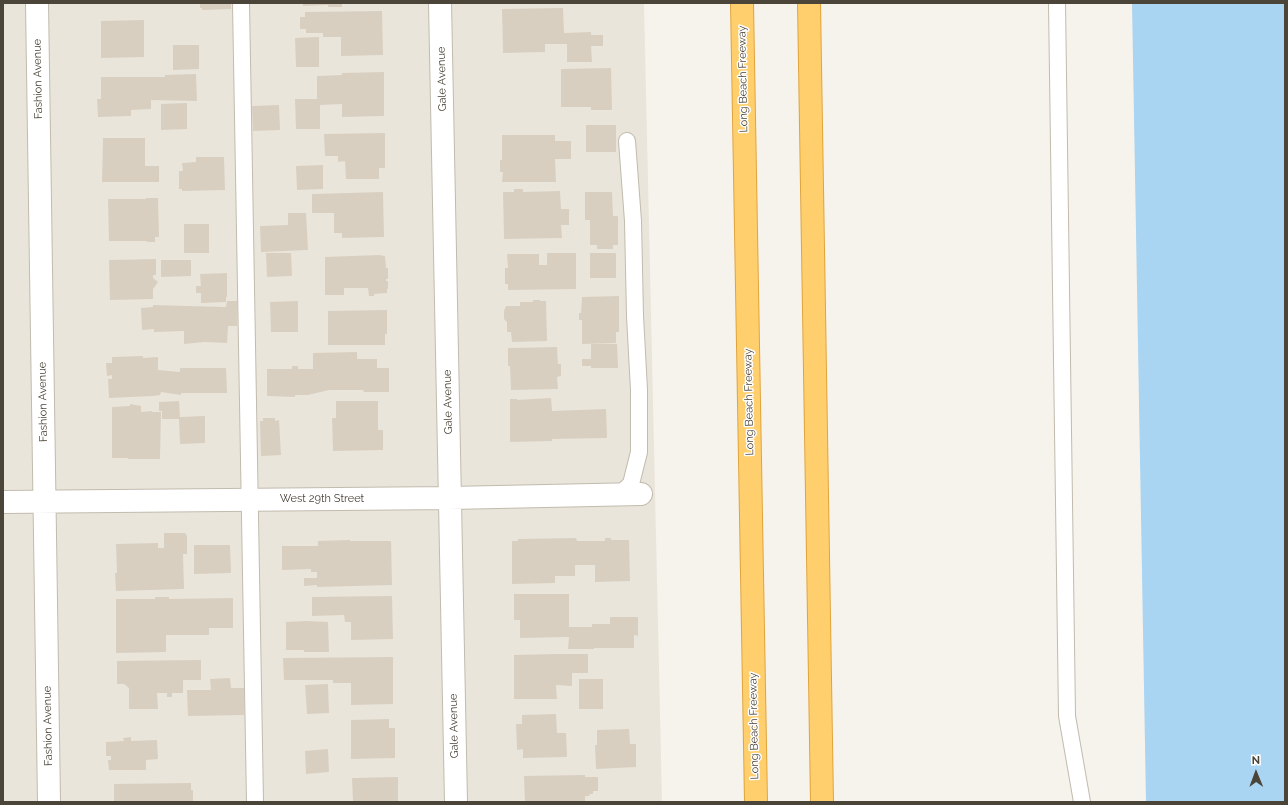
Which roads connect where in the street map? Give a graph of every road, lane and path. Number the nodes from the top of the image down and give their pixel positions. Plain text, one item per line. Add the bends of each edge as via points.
1 (37, 3) edge
2 (241, 3) edge
3 (440, 3) edge
4 (742, 3) edge
5 (808, 3) edge
6 (1057, 3) edge
7 (627, 141) dead end
8 (630, 494) joint
9 (450, 498) junction
10 (250, 500) junction
11 (3, 502) edge
12 (45, 502) junction
13 (49, 802) edge
14 (255, 802) edge
15 (456, 802) edge
16 (756, 802) edge
17 (822, 802) edge
18 (1082, 802) edge

1 - 12 street, Fashion Avenue
2 - 10 lane
3 - 9 street, Gale Avenue
4 - 16 highway, Long Beach Freeway
5 - 17 highway
6 - 18 lane via 1067,716
7 - 8 lane via 640,390 639,452
8 - 9 street, West 29th Street
9 - 10 street, West 29th Street
9 - 15 street, Gale Avenue
10 - 12 street, West 29th Street
10 - 14 lane
11 - 12 street, West 29th Street
12 - 13 street, Fashion Avenue

